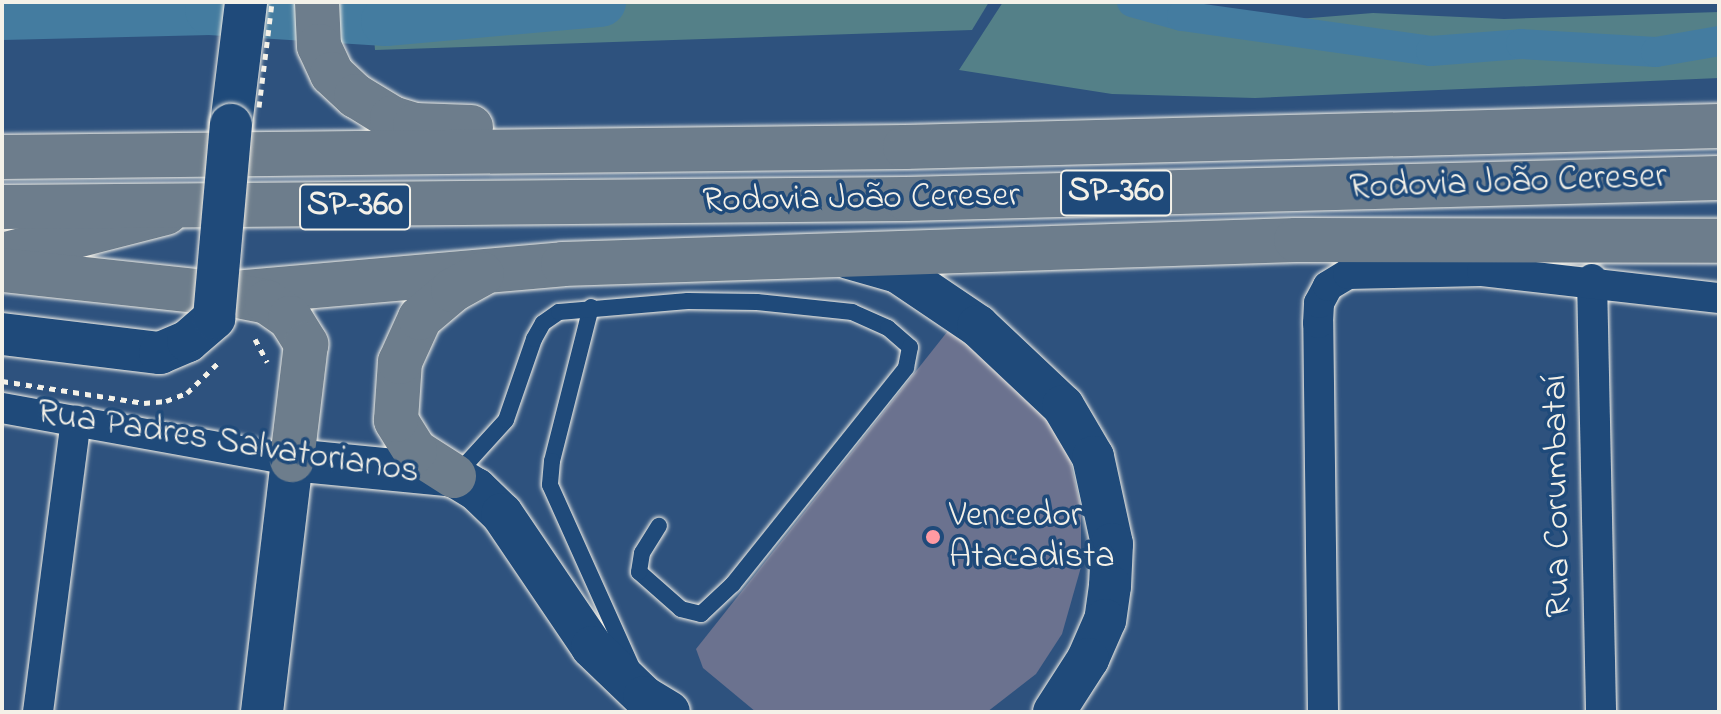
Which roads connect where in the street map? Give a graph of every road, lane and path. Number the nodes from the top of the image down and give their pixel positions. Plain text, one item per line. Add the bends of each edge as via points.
1 (246, 2) edge
2 (317, 2) edge
3 (1719, 110) edge
4 (1719, 126) edge
5 (1618, 127) junction
6 (829, 145) junction
7 (2, 157) edge
8 (1719, 178) edge
9 (196, 205) junction
10 (2, 207) edge
11 (1719, 241) edge
12 (2, 255) edge
13 (839, 255) junction
14 (2, 270) edge
15 (489, 271) junction
16 (1592, 279) junction
17 (223, 294) junction
18 (1719, 298) edge
19 (591, 307) junction
20 (2, 334) edge
21 (2, 408) edge
22 (76, 420) junction
23 (292, 460) junction
24 (454, 476) junction
25 (659, 526) dead end
26 (649, 707) edge
27 (38, 712) edge
28 (262, 712) edge
29 (1054, 712) edge
30 (1323, 712) edge
31 (1601, 712) edge

1 - 20 main road, bridge via 214,318 188,341 160,353
2 - 6 main road via 319,46 332,74 356,96 415,125 624,128
3 - 5 main road
4 - 5 main road, Rodovia João Cereser / SP-360
5 - 6 main road, Rodovia João Cereser / SP-360
6 - 7 main road, Rodovia João Cereser / SP-360
8 - 9 main road, Rodovia João Cereser / SP-360 via 906,199
9 - 10 main road, Rodovia João Cereser / SP-360
9 - 12 main road
11 - 13 main road via 1296,240
13 - 15 main road
13 - 29 main road via 898,272 978,326 1063,406 1093,457 1112,544 1105,620 1088,659
14 - 17 main road
15 - 17 main road
15 - 24 main road via 453,290 420,318 400,362 396,420 415,451
16 - 18 street
16 - 30 street via 1482,271 1348,274 1328,286 1319,303 1318,323
16 - 31 street, Rua Corumbataí
17 - 23 main road via 267,302 290,318 306,344
19 - 24 lane via 559,312 543,323 506,420
19 - 25 lane via 757,302 852,312 888,328 910,347 906,368 733,584 701,614 681,609 639,572 642,553
19 - 26 lane via 550,485 609,605
21 - 22 street, Rua Padres Salvatorianos
22 - 23 street, Rua Padres Salvatorianos
22 - 27 street
23 - 24 main road, Rua Padres Salvatorianos
23 - 28 main road
24 - 26 main road via 502,514 592,647

